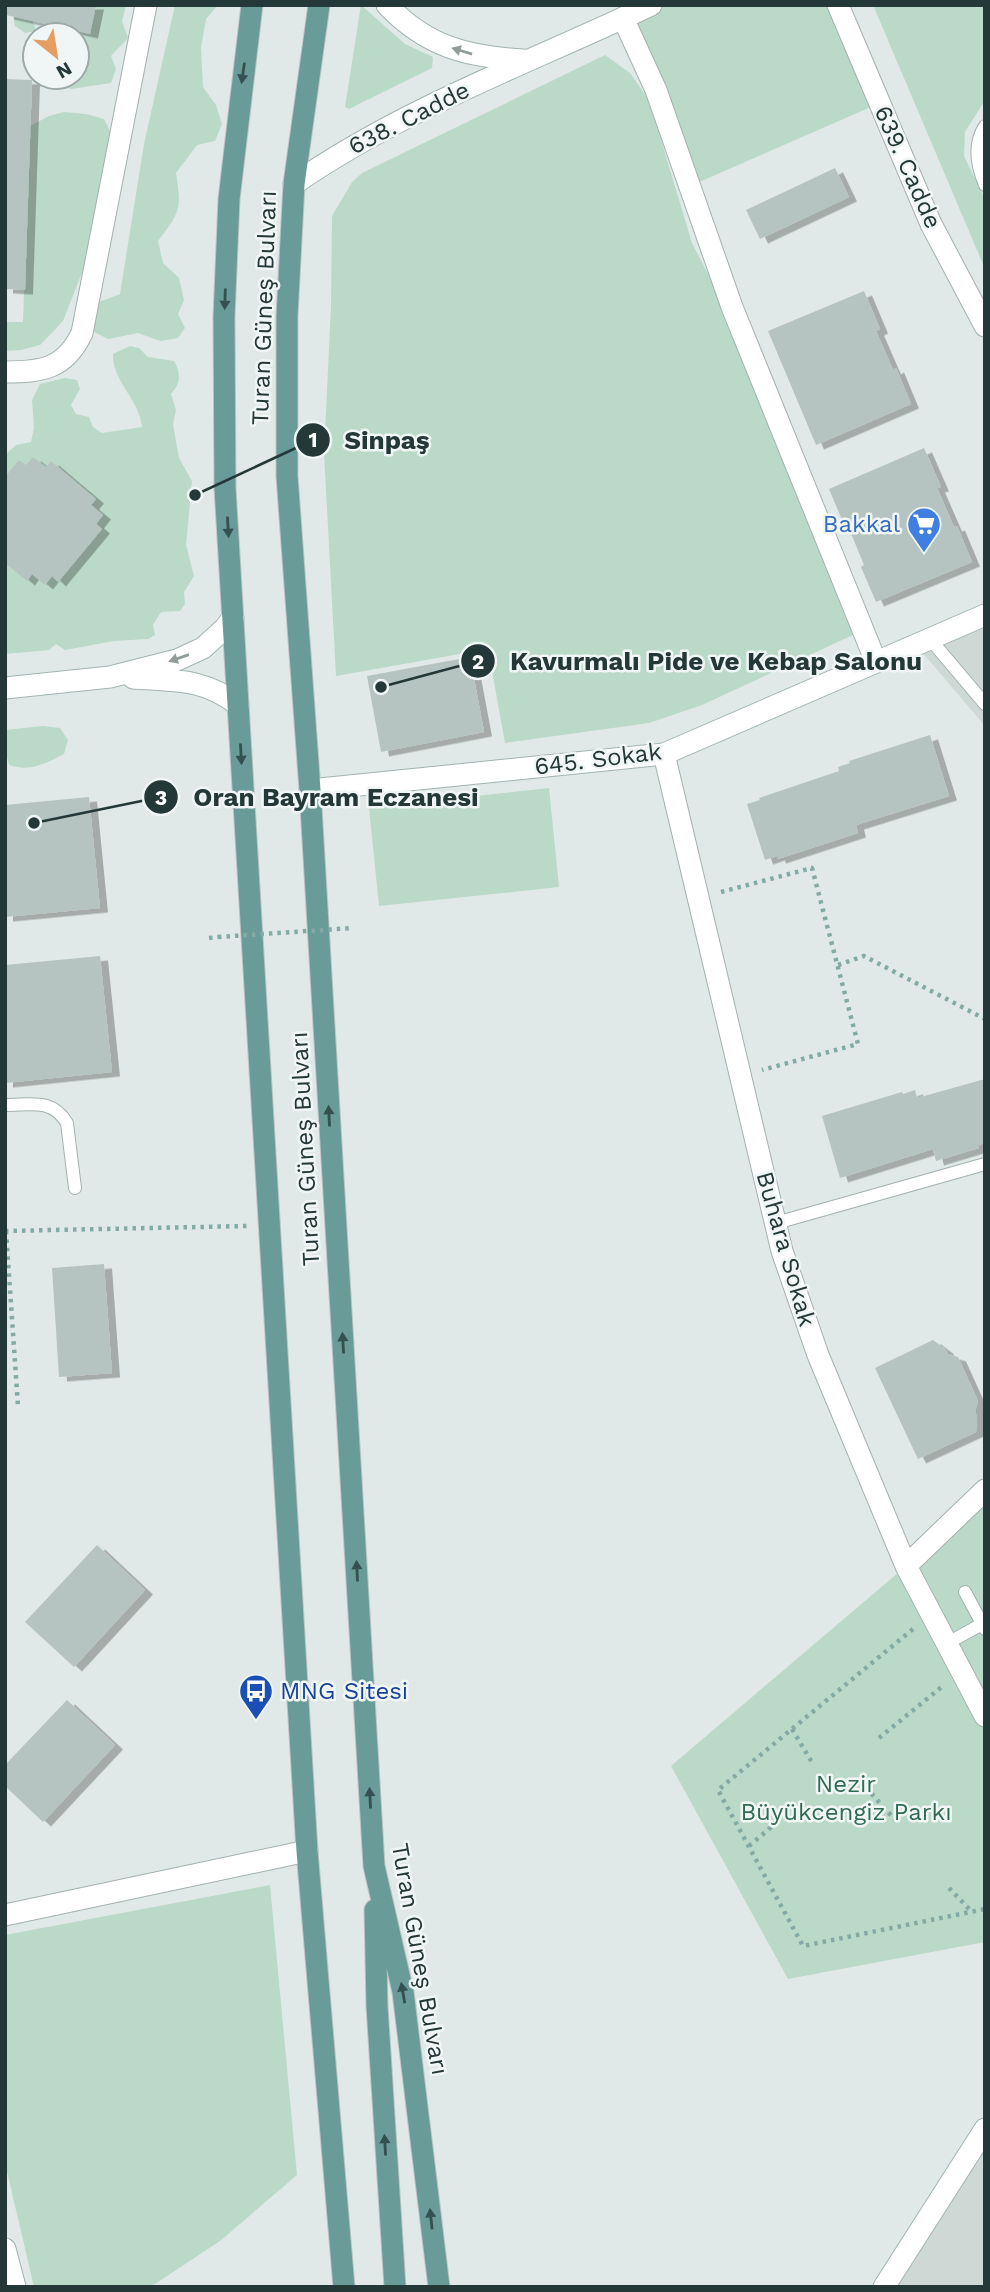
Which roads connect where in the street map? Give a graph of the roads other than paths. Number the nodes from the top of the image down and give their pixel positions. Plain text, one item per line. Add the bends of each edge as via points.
1 (146, 5) edge
2 (252, 5) edge
3 (319, 5) edge
4 (387, 5) edge
5 (651, 5) edge
6 (838, 5) edge
7 (623, 19) junction
8 (529, 60) junction
9 (985, 126) edge
10 (294, 184) junction
11 (985, 185) edge
12 (980, 301) edge
13 (985, 326) edge
14 (5, 372) edge
15 (985, 615) edge
16 (233, 618) junction
17 (930, 639) junction
18 (876, 662) junction
19 (110, 677) junction
20 (5, 688) edge
21 (985, 704) edge
22 (238, 705) junction
23 (664, 754) junction
24 (310, 790) junction
25 (5, 1105) edge
26 (985, 1164) edge
27 (75, 1188) dead end
28 (776, 1223) junction
29 (985, 1490) edge
30 (906, 1566) junction
31 (965, 1592) dead end
32 (983, 1626) edge
33 (946, 1643) junction
34 (985, 1716) edge
35 (307, 1851) junction
36 (374, 1866) junction
37 (5, 1914) edge
38 (985, 2129) edge
39 (5, 2249) edge
40 (15, 2287) edge
41 (344, 2287) edge
42 (395, 2287) edge
43 (439, 2287) edge
44 (884, 2287) edge

1 - 14 street via 82,333 75,349 62,361 47,368
2 -> 16 main road, Turan Güneş Bulvarı via 229,199 224,317 225,488
3 - 10 main road, Turan Güneş Bulvarı
8 -> 4 street, 638. Cadde via 462,52 405,24
5 - 7 street, 638. Cadde
6 - 12 street, 639. Cadde via 931,223
7 - 8 street, 638. Cadde
7 - 18 street via 656,90 732,307
8 - 10 street, 638. Cadde via 403,118
9 - 11 lane via 976,155
10 - 24 main road, Turan Güneş Bulvarı via 287,316 287,476
12 - 13 street, 639. Cadde
15 - 17 street, 645. Sokak
16 -> 19 street via 215,639 191,655
16 - 22 main road, Turan Güneş Bulvarı
17 - 18 street, 645. Sokak
17 - 21 lane
18 - 23 street, 645. Sokak
19 - 20 street
19 - 22 street via 203,684
22 -> 35 main road, Turan Güneş Bulvarı
23 - 24 street, 645. Sokak
23 - 28 street, Buhara Sokak
36 -> 24 main road, Turan Güneş Bulvarı
25 - 27 lane via 43,1104 63,1117
26 - 28 lane
28 - 30 street, Buhara Sokak via 818,1355
29 - 30 street
30 - 33 street, Buhara Sokak
31 - 32 lane
32 - 33 lane
33 - 34 street, Buhara Sokak
35 - 37 street
35 - 41 main road, Turan Güneş Bulvarı
42 -> 36 main road via 377,2006
43 -> 36 main road, Turan Güneş Bulvarı via 403,1992
38 - 44 street
39 - 40 street

